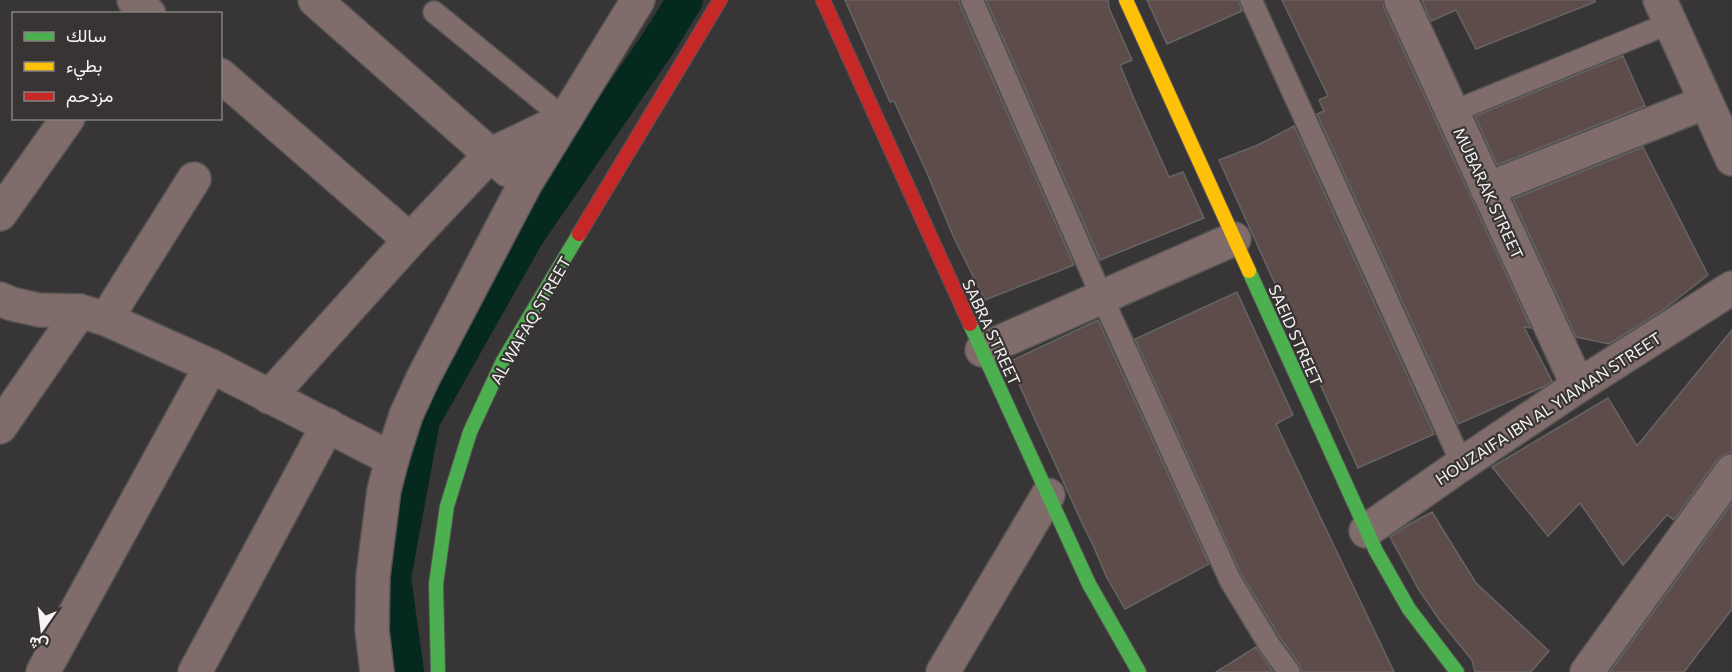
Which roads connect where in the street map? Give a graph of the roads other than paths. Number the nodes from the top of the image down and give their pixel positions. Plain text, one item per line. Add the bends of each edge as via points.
1 (134, 0) edge
2 (315, 0) edge
3 (720, 0) edge
4 (823, 0) edge
5 (972, 0) edge
6 (1126, 0) edge
7 (1251, 0) edge
8 (1401, 0) edge
9 (627, 5) edge
10 (1665, 11) edge
11 (147, 12) edge
12 (434, 12) dead end
13 (222, 77) edge
14 (1706, 102) junction
15 (1452, 112) junction
16 (565, 119) junction
17 (67, 120) edge
18 (490, 155) junction
19 (1732, 159) edge
20 (194, 179) dead end
21 (525, 184) junction
22 (1487, 189) junction
23 (0, 214) edge
24 (1234, 239) junction
25 (410, 240) junction
26 (1732, 288) edge
27 (1102, 297) junction
28 (0, 299) edge
29 (93, 315) junction
30 (982, 350) junction
31 (211, 366) junction
32 (1578, 387) junction
33 (269, 397) junction
34 (328, 425) junction
35 (0, 427) edge
36 (392, 459) junction
37 (1462, 464) junction
38 (1732, 471) edge
39 (1048, 495) junction
40 (1366, 531) junction
41 (44, 672) edge
42 (195, 672) edge
43 (377, 672) edge
44 (438, 672) edge
45 (943, 672) edge
46 (1139, 672) edge
47 (1289, 672) edge
48 (1457, 672) edge
49 (1587, 672) edge

1 - 11 street
2 - 18 street
3 - 44 street, AL WAFAQ STREET via 503,361 470,432 447,506 436,584
4 - 30 street, SABRA STREET
5 - 27 lane
6 - 24 street, SAEID STREET
7 - 37 lane
8 - 15 street, MUBARAK STREET
9 - 16 street
10 - 14 street
10 - 15 lane
12 - 16 lane
13 - 25 street
14 - 19 street
14 - 22 street
15 - 22 street, MUBARAK STREET
16 - 18 street
16 - 21 street
17 - 23 street
18 - 21 street
18 - 25 street
20 - 29 street
21 - 36 street via 423,378
22 - 32 street, MUBARAK STREET
24 - 27 street
24 - 40 street, SAEID STREET
25 - 33 street
26 - 32 street, HOUZAIFA IBN AL YIAMAN STREET
27 - 30 street
27 - 47 lane via 1230,580
28 - 29 street via 39,310
29 - 31 street
29 - 35 street
30 - 39 street, SABRA STREET
31 - 33 street
31 - 41 street
32 - 37 street, HOUZAIFA IBN AL YIAMAN STREET
33 - 34 street
34 - 36 street
34 - 42 street
36 - 43 street via 372,576
37 - 40 street, HOUZAIFA IBN AL YIAMAN STREET
38 - 49 street
39 - 45 street
39 - 46 street, SABRA STREET via 1089,584
40 - 48 street, SAEID STREET via 1410,610

